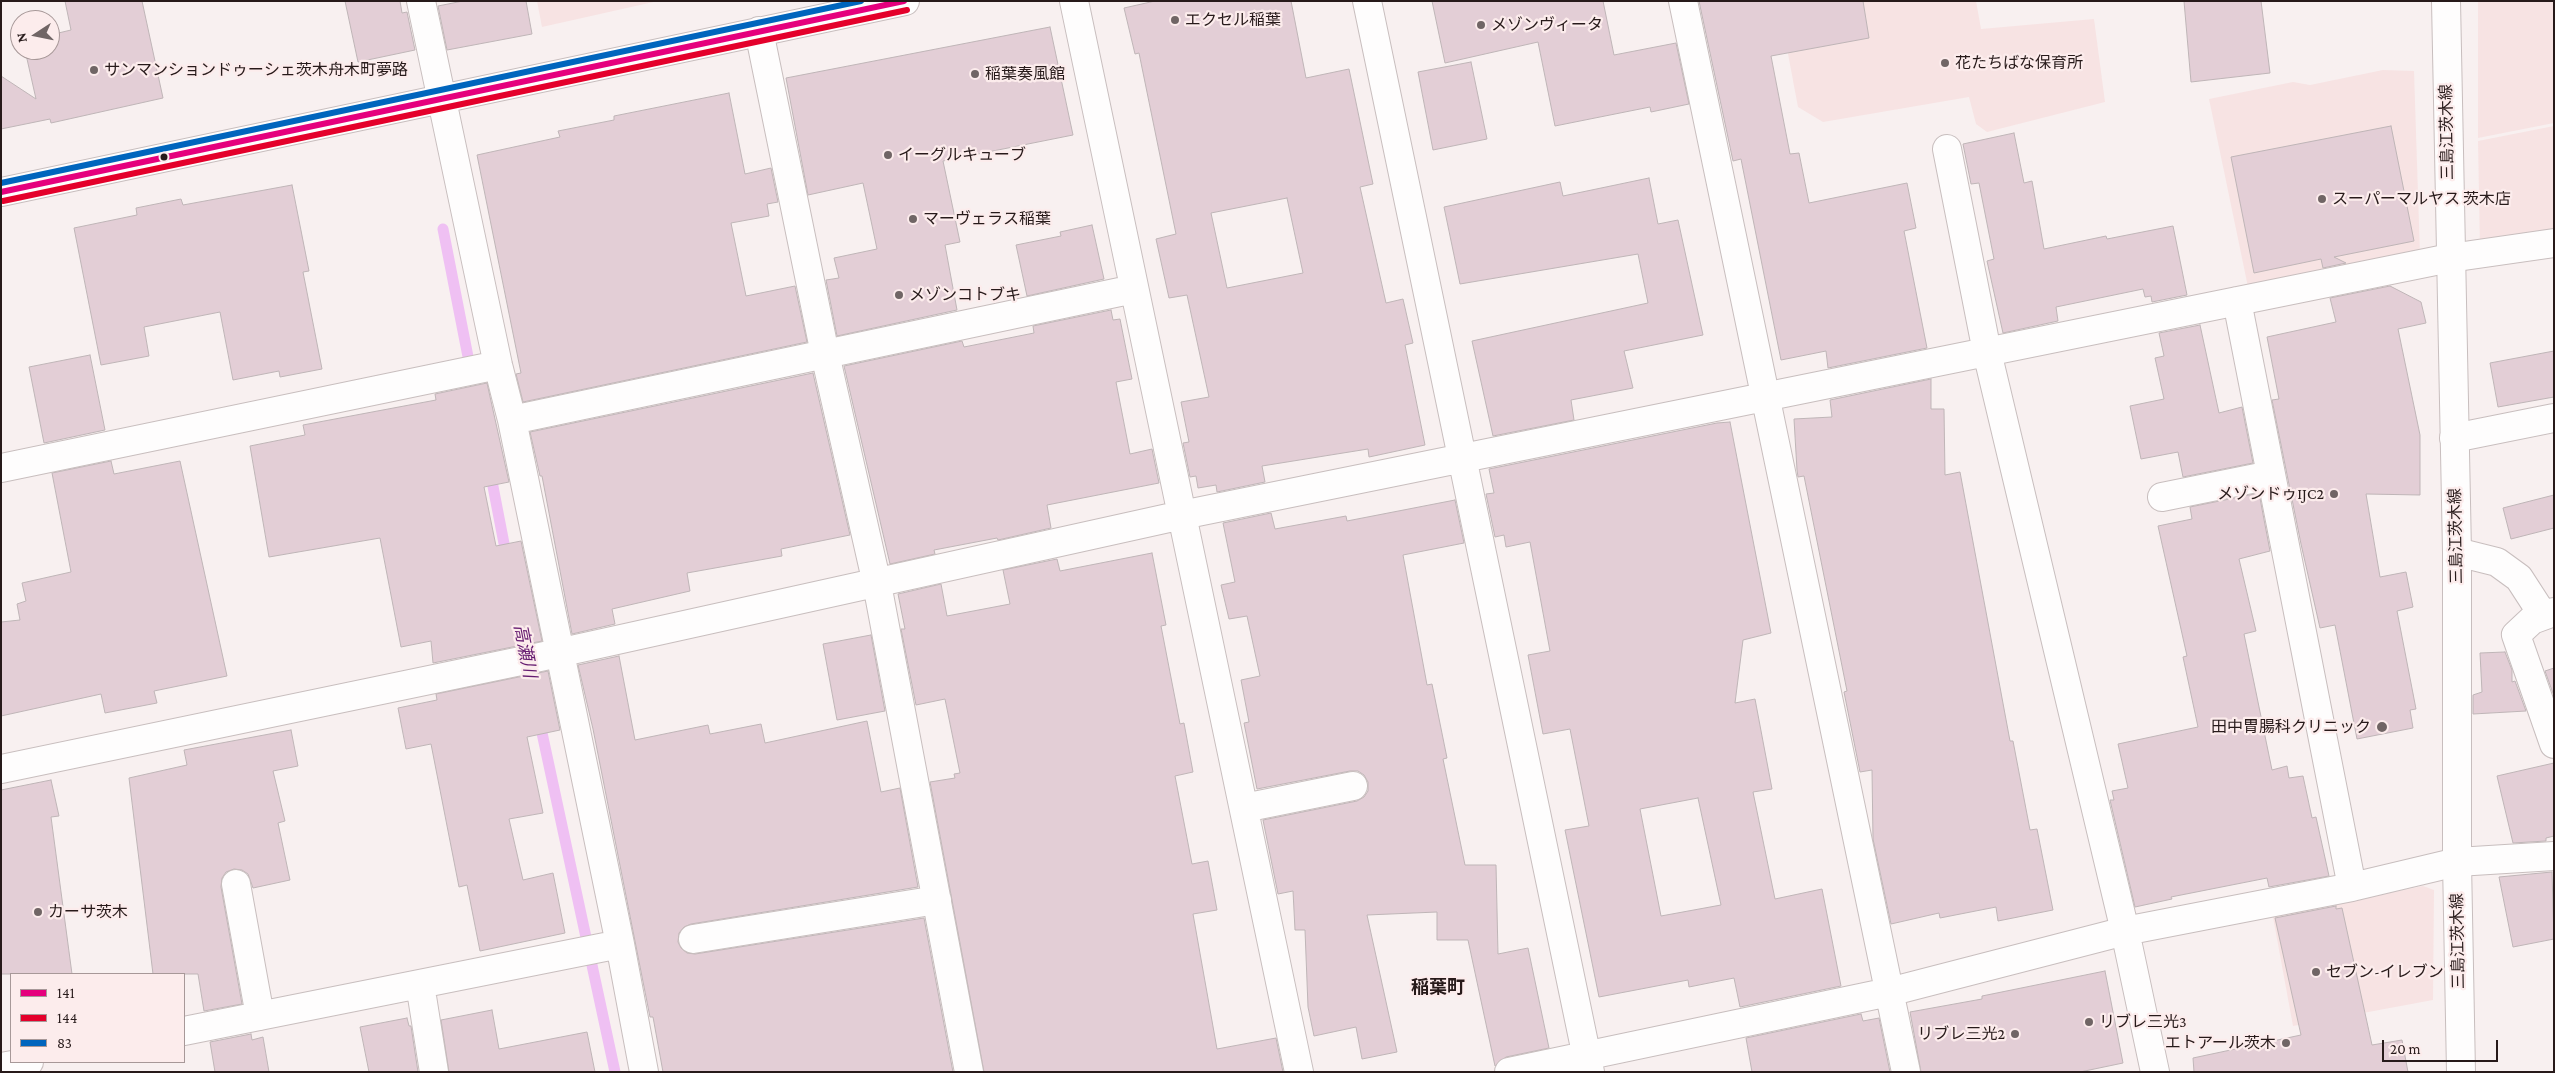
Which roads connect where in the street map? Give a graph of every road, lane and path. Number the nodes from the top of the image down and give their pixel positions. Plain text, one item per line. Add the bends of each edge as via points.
1 (421, 1) edge
2 (905, 1) edge
3 (1074, 1) edge
4 (1367, 1) edge
5 (1683, 1) edge
6 (2446, 1) edge
7 (759, 31) junction
8 (441, 100) junction
9 (1947, 149) dead end
10 (1, 192) edge
11 (2554, 243) edge
12 (2450, 258) junction
13 (1134, 289) junction
14 (2238, 301) junction
15 (1987, 352) junction
16 (825, 354) junction
17 (482, 368) junction
18 (1766, 397) junction
19 (2554, 418) edge
20 (512, 420) junction
21 (2454, 438) junction
22 (1461, 459) junction
23 (1, 468) edge
24 (2271, 475) junction
25 (2162, 497) dead end
26 (1182, 515) junction
27 (2457, 552) junction
28 (877, 584) junction
29 (2549, 614) edge
30 (540, 657) junction
31 (2554, 744) edge
32 (1, 769) edge
33 (1353, 786) dead end
34 (1244, 808) junction
35 (2554, 856) edge
36 (2457, 862) junction
37 (236, 884) dead end
38 (2352, 887) junction
39 (937, 900) junction
40 (2125, 931) junction
41 (693, 939) dead end
42 (600, 948) junction
43 (420, 984) junction
44 (1889, 992) junction
45 (260, 1016) junction
46 (185, 1031) edge
47 (23, 1063) edge
48 (1588, 1064) edge
49 (1, 1067) edge
50 (434, 1072) edge
51 (644, 1072) edge
52 (969, 1072) edge
53 (1299, 1072) edge
54 (1508, 1072) edge
55 (1906, 1072) edge
56 (2155, 1072) edge
57 (2461, 1072) edge

1 - 8 street
2 - 7 street
3 - 13 street
4 - 22 street
5 - 18 street
6 - 12 street, 三島江茨木線
7 - 8 street
7 - 16 street
8 - 10 street
8 - 17 street
9 - 15 street
11 - 12 street
12 - 14 street
12 - 21 street, 三島江茨木線
13 - 16 street
13 - 26 street
14 - 15 street
14 - 24 street
15 - 18 street
15 - 40 street
16 - 20 street
16 - 28 street
17 - 20 street
17 - 23 street
18 - 22 street
18 - 44 street
19 - 21 street
20 - 30 street
21 - 27 street, 三島江茨木線
22 - 26 street
22 - 48 street
24 - 25 street
24 - 38 street
26 - 28 street
26 - 34 street
27 - 29 street via 2497,562 2519,578
27 - 36 street, 三島江茨木線
28 - 30 street
28 - 39 street
29 - 31 street via 2532,620 2516,636
30 - 32 street
30 - 42 street
33 - 34 street
34 - 53 street
35 - 36 street
36 - 38 street
36 - 57 street, 三島江茨木線
37 - 45 street
38 - 40 street
39 - 41 street
39 - 52 street
40 - 44 street
40 - 56 street
42 - 43 street
42 - 51 street
43 - 45 street
43 - 50 street
44 - 48 street
44 - 55 street
45 - 46 street
47 - 49 street
48 - 54 street

